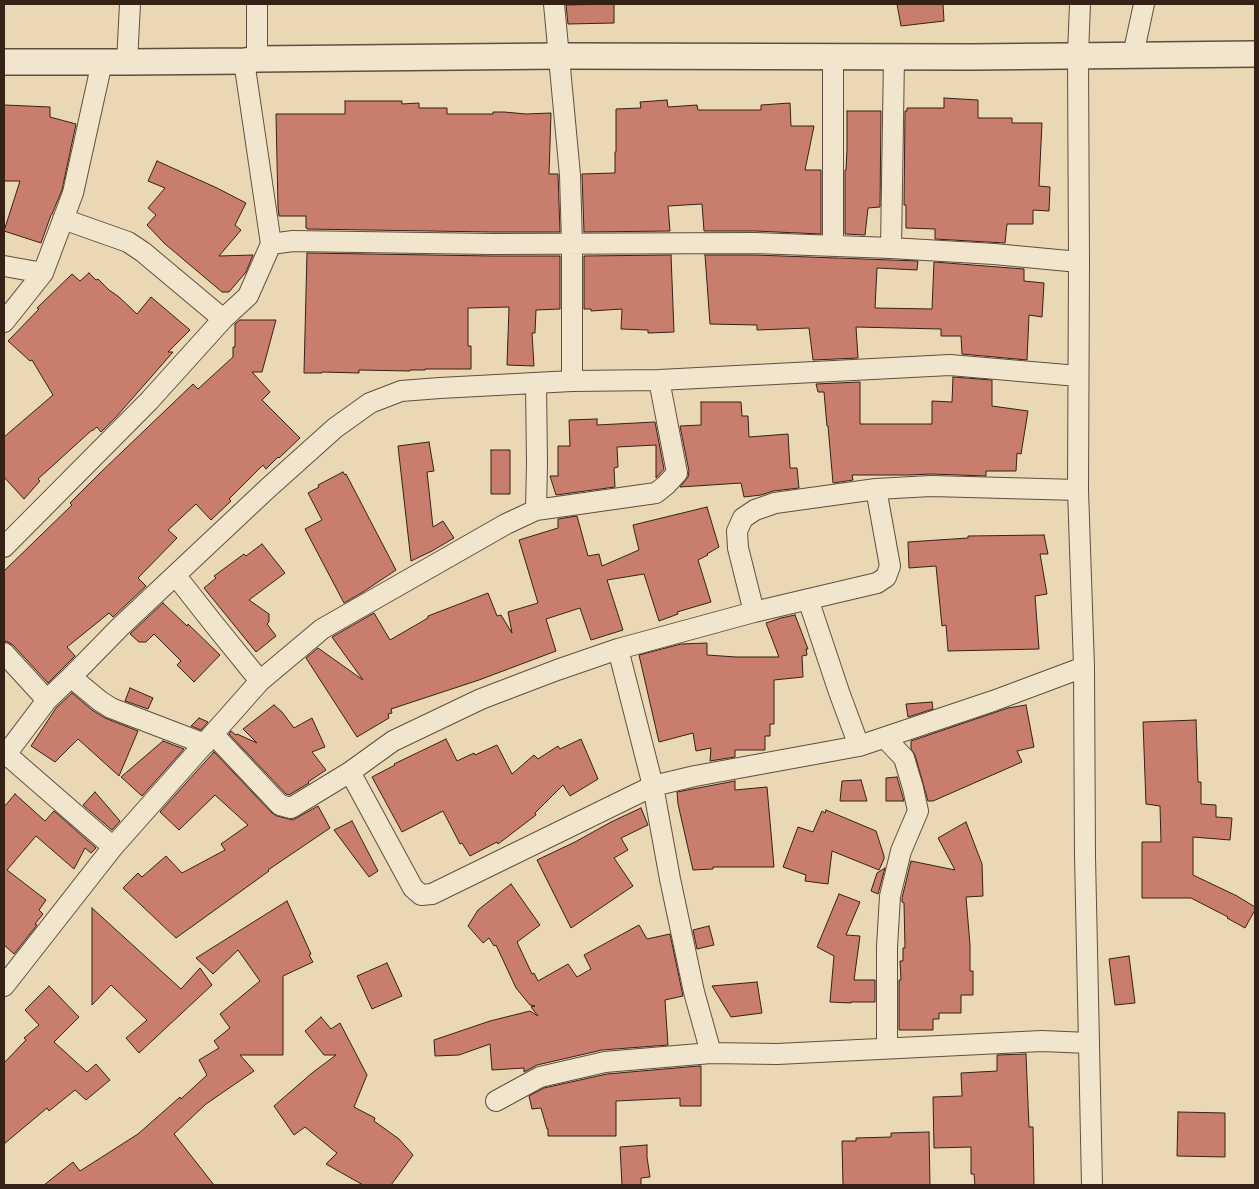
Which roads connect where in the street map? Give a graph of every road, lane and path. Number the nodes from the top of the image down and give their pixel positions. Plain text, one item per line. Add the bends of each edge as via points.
1 (130, 4) edge
2 (256, 4) edge
3 (554, 4) edge
4 (1080, 4) edge
5 (1144, 4) edge
6 (1255, 54) edge
7 (1078, 55) junction
8 (1134, 55) junction
9 (559, 56) junction
10 (833, 57) junction
11 (894, 57) junction
12 (250, 60) junction
13 (4, 62) edge
14 (102, 62) junction
15 (127, 62) junction
16 (63, 219) junction
17 (572, 243) junction
18 (271, 244) junction
19 (833, 246) junction
20 (891, 248) junction
21 (1079, 262) junction
22 (4, 266) edge
23 (43, 273) junction
24 (222, 319) junction
25 (4, 322) edge
26 (1078, 376) junction
27 (659, 380) junction
28 (572, 381) junction
29 (536, 383) junction
30 (876, 489) junction
31 (1078, 490) junction
32 (536, 510) junction
33 (4, 547) edge
34 (176, 576) junction
35 (808, 599) junction
36 (754, 612) junction
37 (618, 649) junction
38 (4, 653) edge
39 (1084, 667) junction
40 (71, 677) junction
41 (260, 681) junction
42 (47, 700) junction
43 (885, 738) junction
44 (209, 739) junction
45 (859, 746) junction
46 (5, 755) edge
47 (350, 772) junction
48 (654, 786) junction
49 (113, 847) junction
50 (4, 986) edge
51 (1089, 1043) junction
52 (887, 1048) junction
53 (711, 1054) junction
54 (496, 1101) dead end
55 (1092, 1185) edge

1 - 15 street
2 - 12 street
3 - 9 street
4 - 7 street
5 - 8 street
6 - 8 street
7 - 8 street
7 - 11 street
7 - 21 street
9 - 10 street
9 - 12 street
9 - 17 street via 570,175
10 - 11 street
10 - 19 street
11 - 20 street
12 - 15 street
12 - 18 street
13 - 14 street
14 - 15 street
14 - 16 street via 73,194
16 - 23 street
16 - 24 street via 128,242 144,252
17 - 18 street via 293,241
17 - 19 street
17 - 28 street
18 - 24 street via 248,296
19 - 20 street
20 - 21 street
21 - 26 street
22 - 23 street
23 - 25 street
24 - 33 street via 149,401
26 - 27 street via 950,365
26 - 31 street
27 - 28 street
27 - 32 street via 677,472 666,485 656,493
28 - 29 street
29 - 32 street
29 - 34 street via 401,391 370,403 335,428
30 - 31 street via 931,486
30 - 35 street via 890,566 886,577 877,583
30 - 36 street via 775,503 743,518 736,531
31 - 39 street
32 - 41 street via 322,629
34 - 40 street
34 - 41 street
35 - 36 street
35 - 45 street
36 - 37 street
37 - 47 street via 481,699 393,741
37 - 48 street
38 - 42 street
39 - 43 street
39 - 51 street
40 - 42 street
40 - 44 street via 112,708
41 - 44 street
42 - 46 street
43 - 45 street
43 - 52 street via 904,758 918,811 901,851 890,896
44 - 47 street via 280,805 291,808
44 - 49 street
45 - 48 street
46 - 49 street
47 - 48 street via 413,888 421,895 432,894
48 - 53 street via 694,992
49 - 50 street
51 - 52 street via 1042,1041
51 - 55 street
52 - 53 street
53 - 54 street via 605,1062 540,1077

